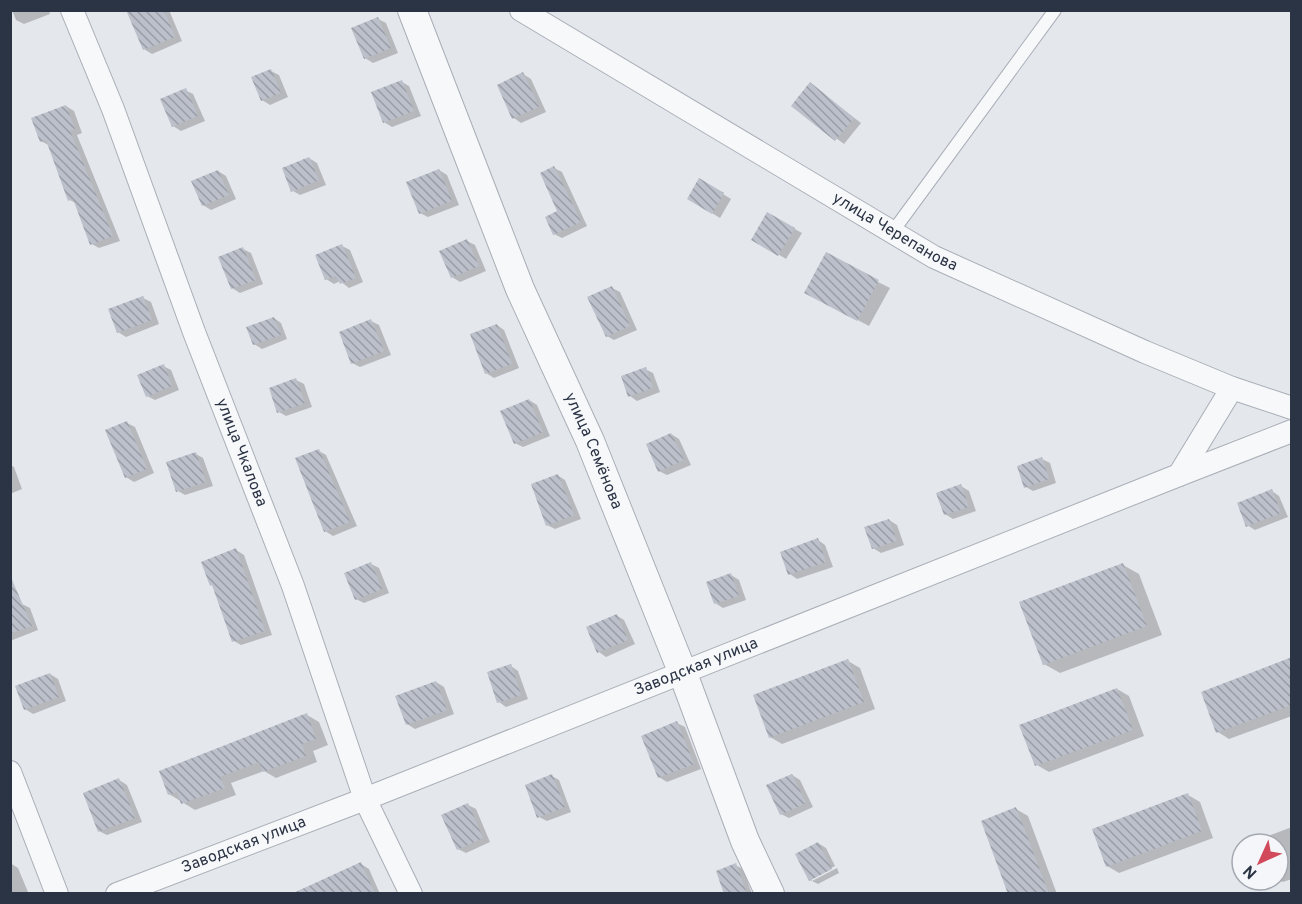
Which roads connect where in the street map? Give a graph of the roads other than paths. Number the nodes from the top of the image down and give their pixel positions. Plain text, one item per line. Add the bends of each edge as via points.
1 (72, 10) edge
2 (412, 10) edge
3 (521, 10) edge
4 (1055, 10) edge
5 (891, 234) junction
6 (1232, 388) junction
7 (1292, 408) edge
8 (1292, 431) edge
9 (1179, 475) junction
10 (682, 671) junction
11 (10, 772) edge
12 (365, 799) junction
13 (57, 894) edge
14 (117, 894) edge
15 (411, 894) edge
16 (770, 894) edge

1 - 12 street, улица Чкалова via 292,586
2 - 10 street, улица Семёнова via 520,290 590,441
3 - 5 street, улица Черепанова
4 - 5 lane
5 - 6 street, улица Черепанова via 945,262
6 - 7 street, улица Черепанова
6 - 9 street
8 - 9 street, Заводская улица
9 - 10 street, Заводская улица
10 - 12 street, Заводская улица
10 - 16 street, улица Семёнова via 745,841
11 - 13 street
12 - 14 street, Заводская улица
12 - 15 street, улица Чкалова

